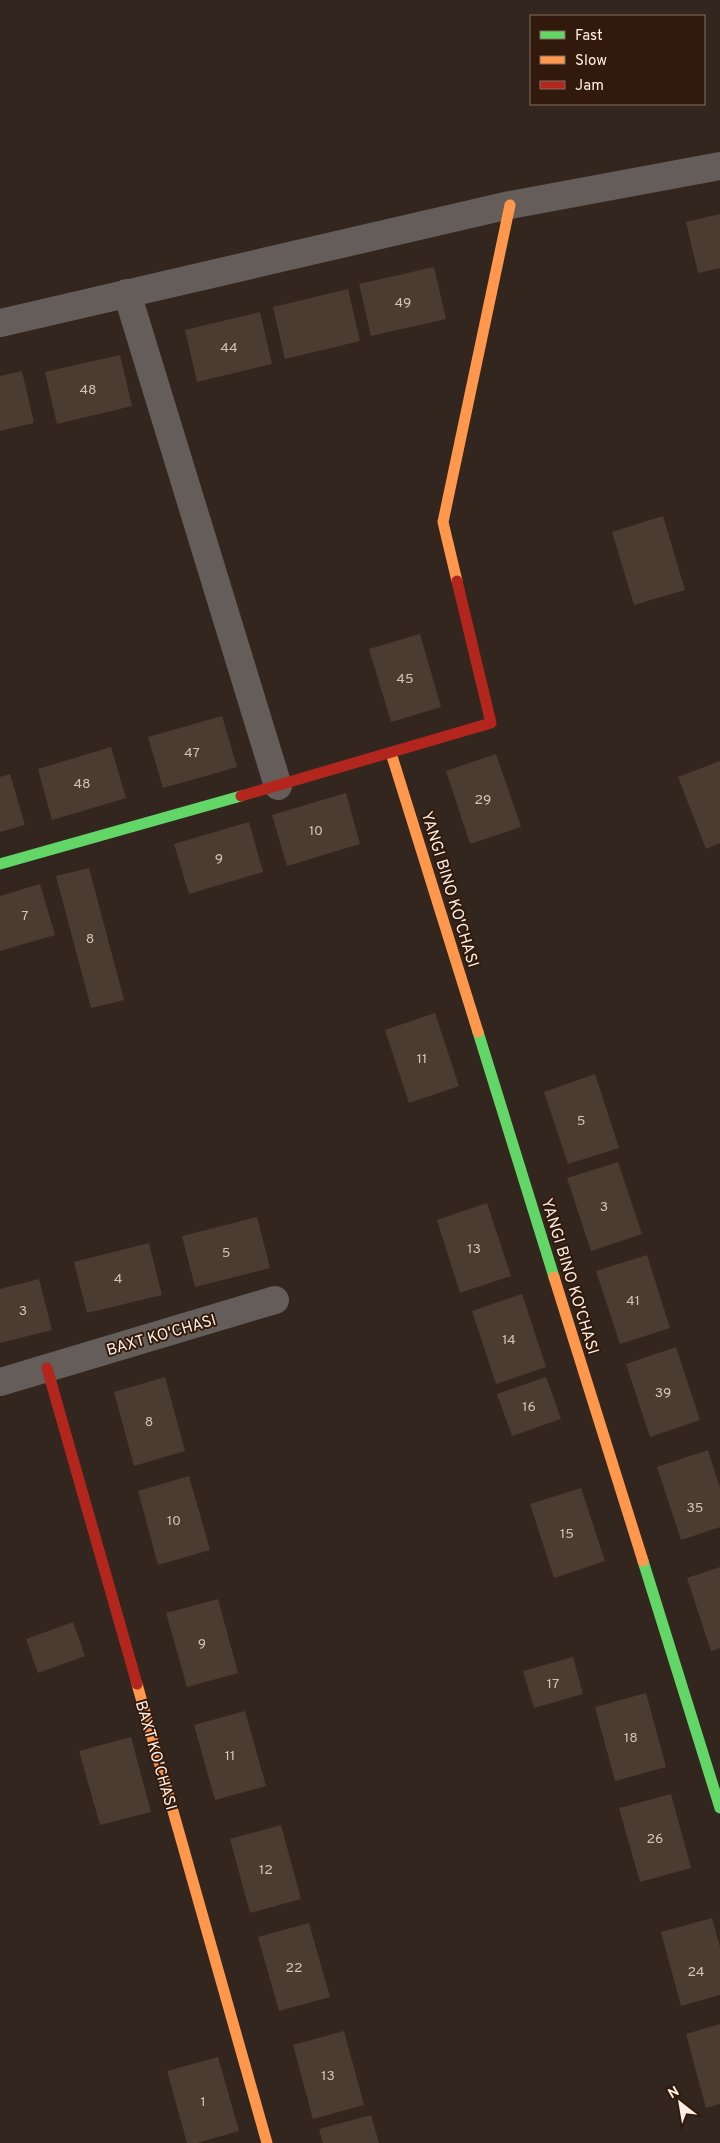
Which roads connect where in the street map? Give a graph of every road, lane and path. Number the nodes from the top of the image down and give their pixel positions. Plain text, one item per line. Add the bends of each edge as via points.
1 (720, 166) edge
2 (510, 205) junction
3 (127, 293) junction
4 (0, 324) edge
5 (391, 753) junction
6 (278, 786) junction
7 (0, 864) edge
8 (275, 1300) dead end
9 (47, 1368) junction
10 (0, 1382) edge
11 (720, 1808) edge
12 (267, 2143) edge

1 - 2 street
2 - 3 street
2 - 5 street via 443,522 491,723
3 - 4 street
3 - 6 street
5 - 6 street
5 - 11 street, YANGI BINO KO'CHASI
6 - 7 street
8 - 9 street, BAXT KO'CHASI
9 - 10 street, BAXT KO'CHASI
9 - 12 street, BAXT KO'CHASI

